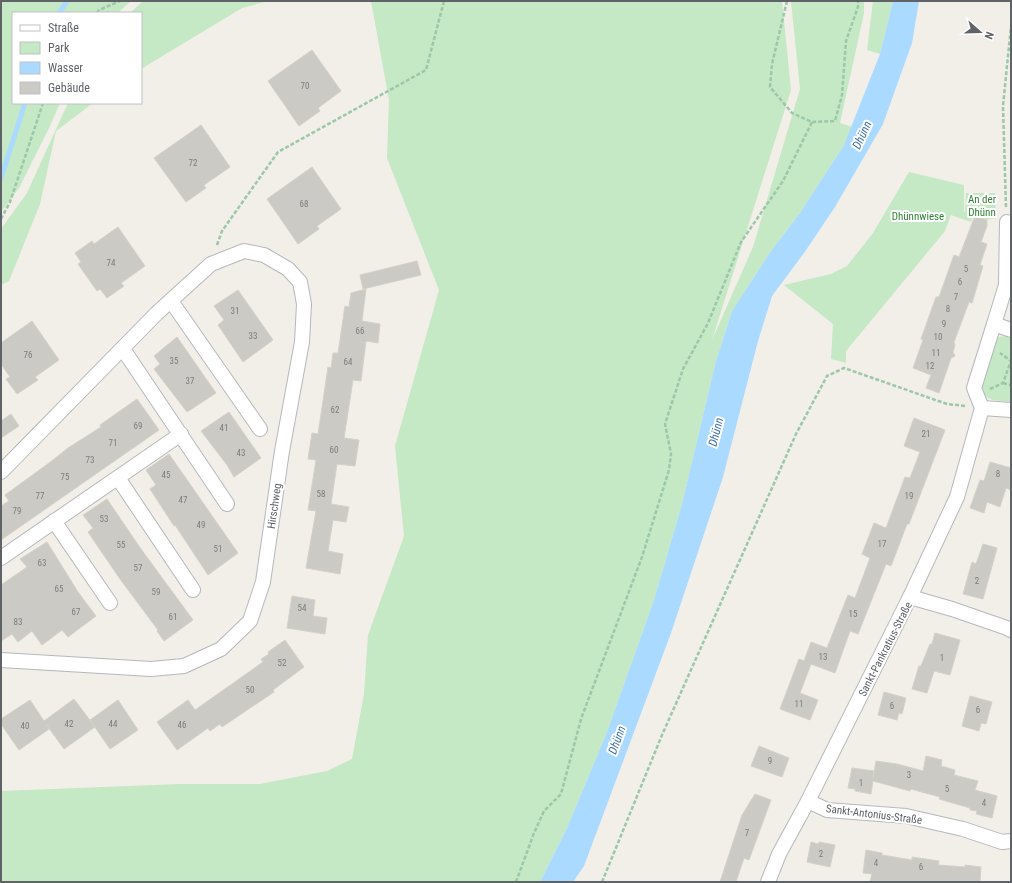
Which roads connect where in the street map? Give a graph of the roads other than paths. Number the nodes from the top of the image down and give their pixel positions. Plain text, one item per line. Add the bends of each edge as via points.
1 (1007, 222) road end
2 (171, 301) junction
3 (994, 324) junction
4 (1011, 330) edge
5 (123, 349) junction
6 (980, 401) junction
7 (1011, 410) edge
8 (260, 429) dead end
9 (181, 434) junction
10 (1, 472) edge
11 (118, 478) junction
12 (227, 504) dead end
13 (54, 521) junction
14 (1, 558) edge
15 (193, 590) dead end
16 (910, 597) junction
17 (110, 603) dead end
18 (1011, 630) edge
19 (1, 660) edge
20 (808, 801) junction
21 (1011, 841) edge
22 (768, 882) edge

1 - 3 street via 1006,285
2 - 5 street, Hirschweg
2 - 8 street
2 - 19 street, Hirschweg via 211,264 244,251 264,255 288,269 300,282 304,304 302,342 282,451 263,582 250,622 221,649 184,666 151,669
3 - 4 street
3 - 6 street via 974,388
5 - 9 street
5 - 10 street, Hirschweg
6 - 7 street
6 - 16 street, Sankt-Pankratius-Straße via 957,497
9 - 11 street
9 - 12 street
11 - 13 street
11 - 15 street
13 - 14 street
13 - 17 street
16 - 18 street
16 - 20 street, Sankt-Pankratius-Straße
20 - 21 street, Sankt-Antonius-Straße via 827,810 906,816 963,829 1002,842
20 - 22 street, Sankt-Pankratius-Straße

